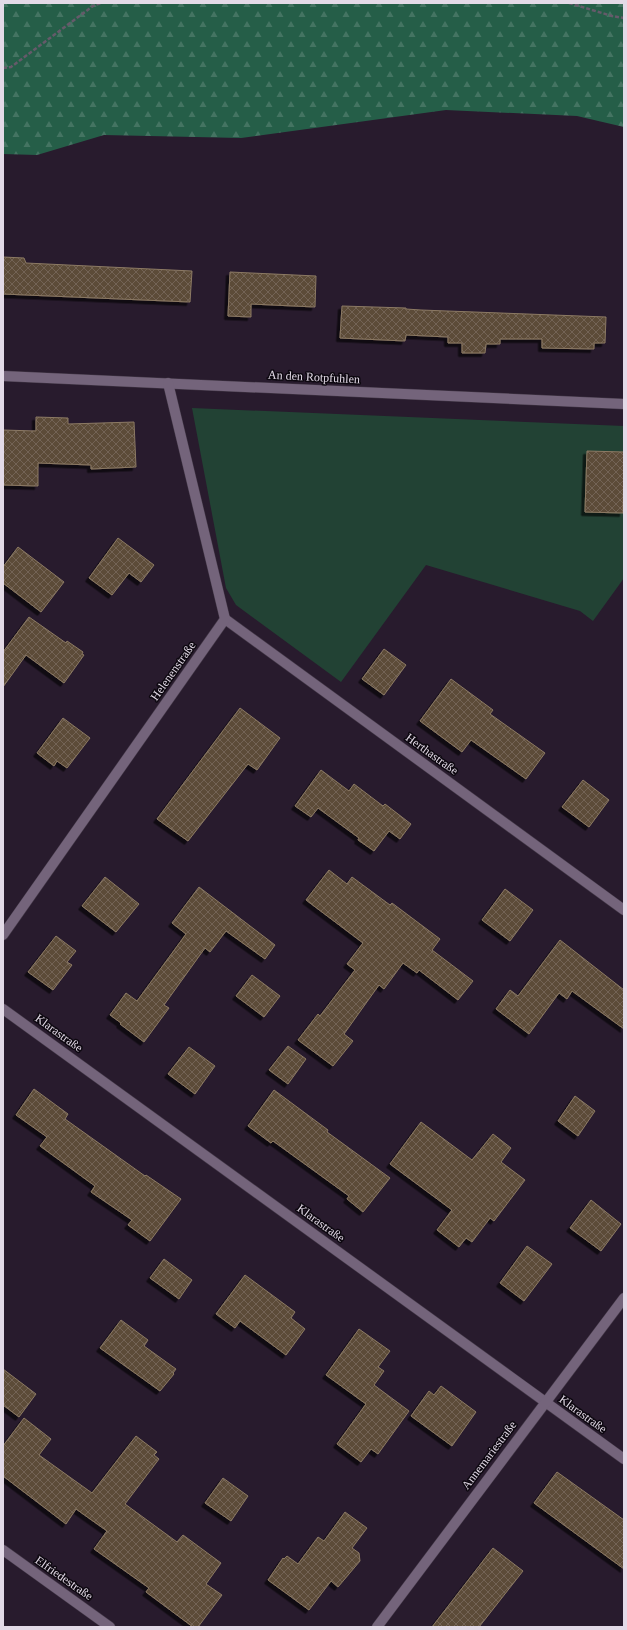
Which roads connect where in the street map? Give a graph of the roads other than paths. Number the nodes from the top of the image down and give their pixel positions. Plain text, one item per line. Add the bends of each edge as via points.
1 (3, 376) edge
2 (168, 383) junction
3 (624, 404) edge
4 (225, 619) junction
5 (624, 910) edge
6 (3, 936) edge
7 (3, 1009) edge
8 (624, 1298) edge
9 (545, 1402) junction
10 (624, 1459) edge
11 (3, 1550) edge
12 (110, 1627) edge
13 (377, 1627) edge

1 - 2 street, An den Rotpfuhlen
2 - 3 street, An den Rotpfuhlen
2 - 4 street
4 - 5 street, Herthastraße
4 - 6 street, Helenenstraße
7 - 9 street, Klarastraße
8 - 9 street, Annemariestraße
9 - 10 street, Klarastraße
9 - 13 street, Annemariestraße
11 - 12 street, Elfriedestraße

